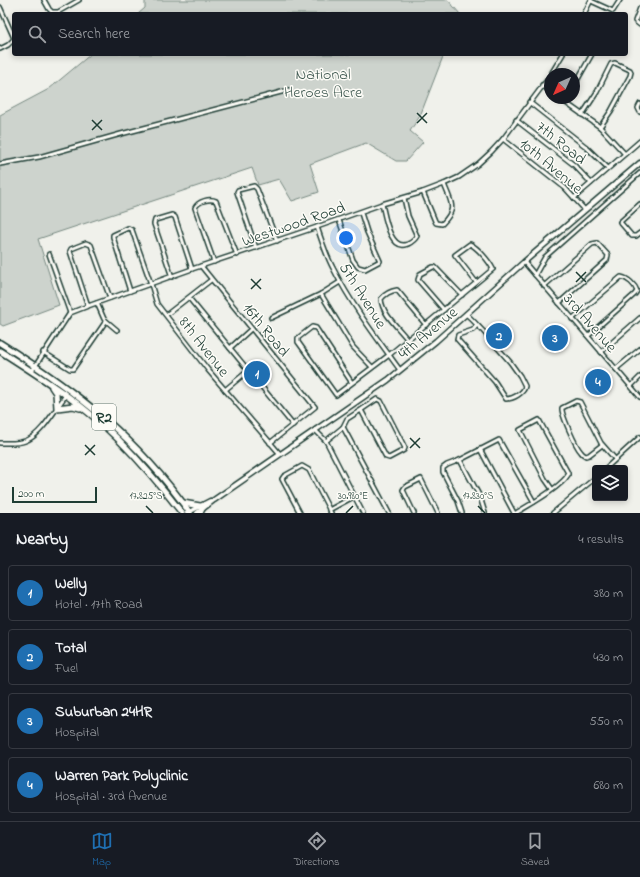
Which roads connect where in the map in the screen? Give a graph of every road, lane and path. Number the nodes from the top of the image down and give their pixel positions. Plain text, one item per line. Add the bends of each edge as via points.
1 (44, 0) edge
2 (79, 0) edge
3 (591, 0) edge
4 (620, 0) edge
5 (0, 7) edge
6 (640, 8) edge
7 (585, 12) edge
8 (640, 25) edge
9 (12, 34) edge
10 (12, 40) edge
11 (0, 48) edge
12 (562, 56) edge
13 (591, 56) edge
14 (555, 68) edge
15 (580, 75) edge
16 (542, 85) edge
17 (289, 90) dead end
18 (529, 102) junction
19 (570, 104) edge
20 (640, 104) edge
21 (640, 112) edge
22 (582, 115) junction
23 (516, 120) junction
24 (600, 127) junction
25 (503, 139) junction
26 (640, 141) edge
27 (624, 153) junction
28 (640, 163) edge
29 (0, 164) edge
30 (608, 168) junction
31 (640, 173) edge
32 (591, 183) junction
33 (444, 184) junction
34 (423, 192) junction
35 (404, 198) junction
36 (574, 198) junction
37 (382, 204) junction
38 (640, 204) edge
39 (585, 210) junction
40 (361, 213) junction
41 (339, 220) junction
42 (318, 228) junction
43 (640, 233) edge
44 (277, 241) junction
45 (256, 248) junction
46 (49, 254) dead end
47 (237, 255) junction
48 (214, 262) junction
49 (524, 262) junction
50 (201, 266) junction
51 (192, 269) junction
52 (535, 275) junction
53 (172, 277) junction
54 (211, 280) junction
55 (340, 282) junction
56 (476, 282) junction
57 (151, 284) junction
58 (544, 286) junction
59 (130, 291) junction
60 (321, 294) junction
61 (462, 295) junction
62 (110, 298) junction
63 (189, 298) junction
64 (97, 303) junction
65 (559, 303) junction
66 (88, 306) junction
67 (444, 310) junction
68 (70, 313) junction
69 (466, 314) junction
70 (166, 315) junction
71 (271, 318) dead end
72 (640, 318) edge
73 (572, 319) junction
74 (106, 321) junction
75 (426, 325) junction
76 (477, 325) junction
77 (252, 329) junction
78 (117, 330) dead end
79 (588, 336) junction
80 (408, 340) junction
81 (0, 343) edge
82 (230, 348) junction
83 (640, 349) edge
84 (0, 350) edge
85 (44, 352) junction
86 (601, 352) junction
87 (389, 355) junction
88 (35, 365) junction
89 (372, 367) junction
90 (616, 369) junction
91 (249, 370) junction
92 (400, 370) junction
93 (32, 371) junction
94 (640, 377) edge
95 (352, 383) junction
96 (50, 384) junction
97 (630, 386) junction
98 (70, 390) junction
99 (225, 390) junction
100 (66, 395) junction
101 (640, 397) edge
102 (57, 408) junction
103 (83, 409) junction
104 (361, 410) junction
105 (293, 425) junction
106 (343, 427) junction
107 (315, 430) junction
108 (640, 437) edge
109 (326, 441) junction
110 (0, 443) edge
111 (270, 443) junction
112 (602, 445) junction
113 (480, 449) junction
114 (280, 454) junction
115 (615, 459) junction
116 (460, 460) junction
117 (609, 465) edge
118 (592, 480) edge
119 (552, 489) junction
120 (355, 496) junction
121 (534, 502) junction
122 (183, 503) junction
123 (201, 509) edge
124 (330, 511) edge
125 (189, 512) edge
126 (182, 513) edge
127 (197, 513) edge
128 (300, 513) edge
129 (363, 513) edge
130 (389, 513) edge
131 (414, 513) edge
132 (438, 513) edge
133 (462, 513) edge
134 (484, 513) edge
135 (515, 513) edge
136 (553, 513) edge

1 - 2 street via 52,12 58,12
3 - 4 street via 613,11
3 - 7 street
5 - 9 street
6 - 8 street via 635,21
10 - 11 street
12 - 14 street, Westwood Road
13 - 15 street
16 - 18 street, Westwood Road
17 - 29 street via 39,158
18 - 23 street, Westwood Road
18 - 30 street via 585,146
19 - 22 street
20 - 21 street
22 - 24 street
22 - 24 street via 612,64 630,70 623,91
23 - 25 street, Westwood Road
23 - 32 street, 7th Road via 574,165
24 - 27 street
25 - 33 street, Westwood Road via 478,164
25 - 36 street, 10th Avenue
26 - 27 street
27 - 30 street
28 - 39 street, 4th Avenue
30 - 32 street
31 - 52 street via 545,257
32 - 36 street
33 - 34 street, Westwood Road
33 - 34 street via 452,210 442,224 436,223
34 - 35 street, Westwood Road
35 - 37 street, Westwood Road
35 - 37 street via 408,216 417,236 405,245 398,245 395,242
36 - 39 street, 10th Avenue
37 - 40 street, Westwood Road
38 - 43 street via 620,222 632,236
39 - 49 street, 4th Avenue
40 - 41 street, Westwood Road
40 - 41 street via 380,261 365,269 358,267 353,260
41 - 42 street, Westwood Road
42 - 44 street, Westwood Road
42 - 55 street, 5th Avenue
44 - 45 street, Westwood Road
44 - 45 street via 257,188 254,186 238,190
45 - 47 street, Westwood Road
46 - 68 street
47 - 48 street, Westwood Road
47 - 48 street via 216,201 202,201 196,204 195,208
48 - 50 street, Westwood Road
49 - 52 street, 3rd Avenue
49 - 69 street, 4th Avenue
50 - 51 street, Westwood Road
50 - 54 street, 16th Road
51 - 53 street, Westwood Road
51 - 53 street via 175,217 172,214 155,220 154,224
52 - 58 street, 3rd Avenue
53 - 57 street, Westwood Road
54 - 63 street
54 - 77 street, 16th Road
55 - 60 street
55 - 87 street, 5th Avenue
56 - 56 street via 493,269 472,244 455,255
56 - 61 street
57 - 59 street, Westwood Road
57 - 59 street, 8th Avenue via 132,230 128,228 113,234 113,238
57 - 70 street, 8th Avenue via 156,302
58 - 65 street, 3rd Avenue
58 - 65 street via 592,244 597,243 605,251 608,255 607,260
59 - 62 street, Westwood Road
60 - 71 street
60 - 89 street via 352,345
61 - 67 street
61 - 67 street via 435,267 420,274 418,280
62 - 64 street, Westwood Road
62 - 66 street via 91,245 84,243 70,251
63 - 70 street
63 - 82 street
64 - 66 street, Westwood Road
64 - 74 street
65 - 73 street, 3rd Avenue
66 - 68 street, Westwood Road
67 - 75 street
68 - 85 street
69 - 76 street
69 - 92 street, 4th Avenue
70 - 99 street, 8th Avenue
72 - 86 street
73 - 79 street, 3rd Avenue
73 - 79 street via 620,278 627,278 637,291 635,294
74 - 78 street
74 - 85 street via 74,369
75 - 80 street
75 - 80 street via 397,290 384,296 381,299 387,314
76 - 76 street via 473,330 458,335 457,339 495,382 506,399 510,399 523,391 525,386 520,376
77 - 82 street
77 - 105 street, 16th Road via 315,407
79 - 86 street, 3rd Avenue
80 - 87 street
81 - 88 highway, R2
82 - 91 street
83 - 90 street
84 - 93 highway, R2
85 - 88 street
86 - 90 street, 3rd Avenue
87 - 89 street
87 - 92 street, 5th Avenue
88 - 93 street
88 - 98 highway, R2
89 - 95 street
90 - 97 street, 3rd Avenue
91 - 99 street
91 - 105 street
92 - 107 street, 4th Avenue
93 - 96 highway, R2
94 - 97 street
95 - 95 street via 336,395 297,339 312,327 317,329
96 - 100 highway, R2
96 - 102 highway via 56,393
97 - 101 street, 3rd Avenue
98 - 100 street
98 - 122 highway, R2 via 133,445
99 - 111 street, 8th Avenue
100 - 102 street
100 - 103 highway, R2
102 - 103 highway via 73,406
102 - 110 street via 33,437 21,442
103 - 126 highway, R2 via 129,450
104 - 104 street via 377,399 381,401 404,450 389,458 386,457
104 - 106 street via 347,418
105 - 111 street
106 - 109 street
106 - 130 street
107 - 109 street
107 - 114 street, 4th Avenue
108 - 115 street
109 - 120 street
111 - 114 street, 8th Avenue
112 - 112 street via 580,402 576,400 562,408 563,417 580,452 589,455
112 - 115 street
113 - 116 street
113 - 121 street via 499,440
113 - 135 street
114 - 123 street, 4th Avenue
115 - 117 street
116 - 133 street via 444,466 443,470
116 - 134 street via 480,497
118 - 136 street
119 - 119 street via 520,430 539,420 568,473 566,478
119 - 121 street
120 - 124 street
120 - 129 street
121 - 135 street
122 - 123 highway
122 - 125 highway, R2
123 - 125 street
123 - 127 street
124 - 128 street via 309,470 302,466 282,479
131 - 132 street via 403,490 421,479

